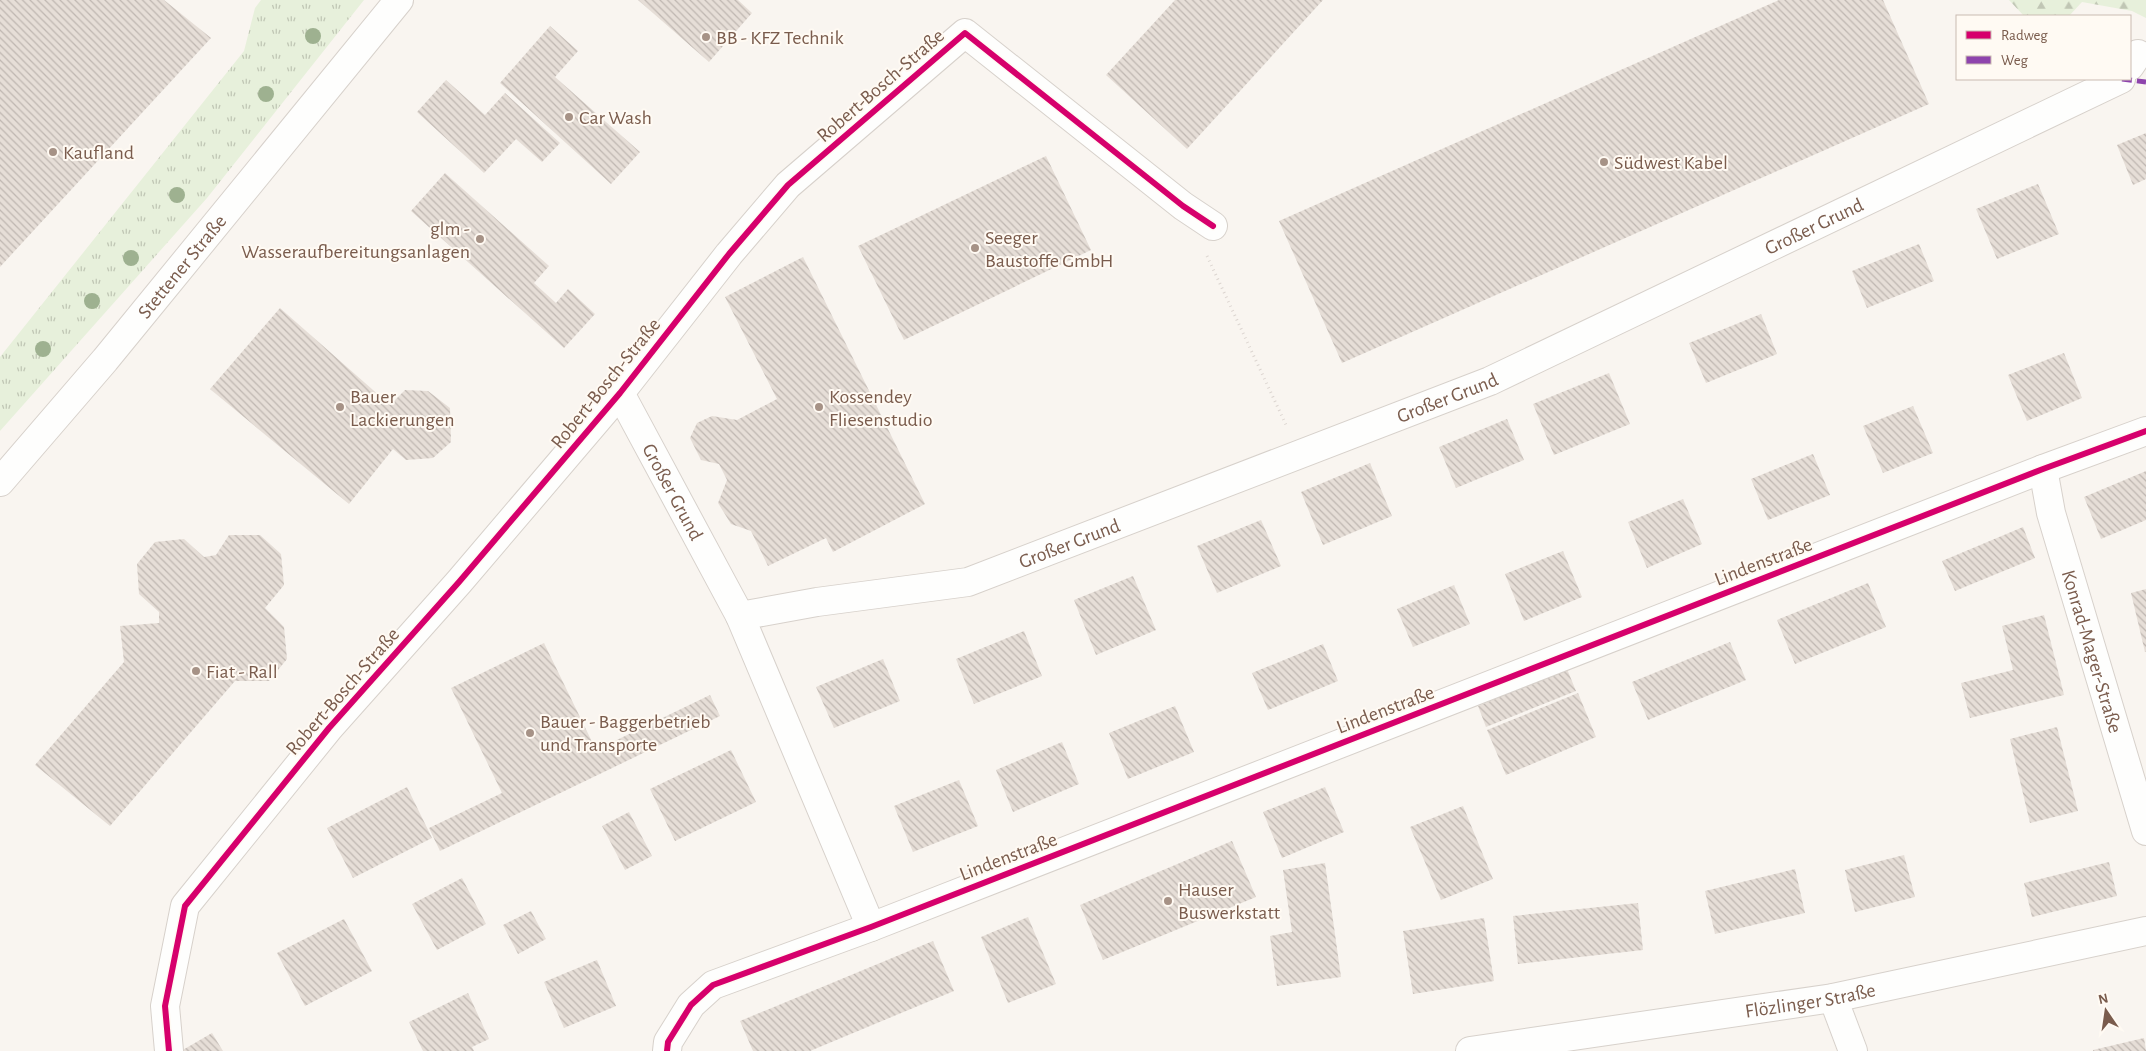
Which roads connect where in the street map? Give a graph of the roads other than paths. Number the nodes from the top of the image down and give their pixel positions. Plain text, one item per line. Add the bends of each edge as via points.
1 (399, 0) edge
2 (2119, 80) edge
3 (1209, 238) road end
4 (620, 393) junction
5 (2146, 431) edge
6 (2043, 469) junction
7 (0, 482) edge
8 (740, 616) junction
9 (2146, 831) edge
10 (871, 927) junction
11 (2146, 931) edge
12 (1833, 998) junction
13 (170, 1051) edge
14 (667, 1051) edge
15 (1470, 1051) edge
16 (1853, 1051) edge

1 - 7 street, Stettener Straße via 105,360
2 - 8 street, Großer Grund via 1490,381 1300,455 968,582
3 - 4 street, Robert-Bosch-Straße via 1183,206 965,33 788,186 729,254
4 - 8 street, Großer Grund
4 - 13 street, Robert-Bosch-Straße via 329,728 185,906 165,1006
5 - 6 street, Lindenstraße
6 - 9 street, Konrad-Mager-Straße via 2051,513
6 - 10 street, Lindenstraße
8 - 10 street, Großer Grund
10 - 14 street, Lindenstraße via 713,985 691,1005 668,1042
11 - 12 street, Flözlinger Straße
12 - 15 street, Flözlinger Straße
12 - 16 street

